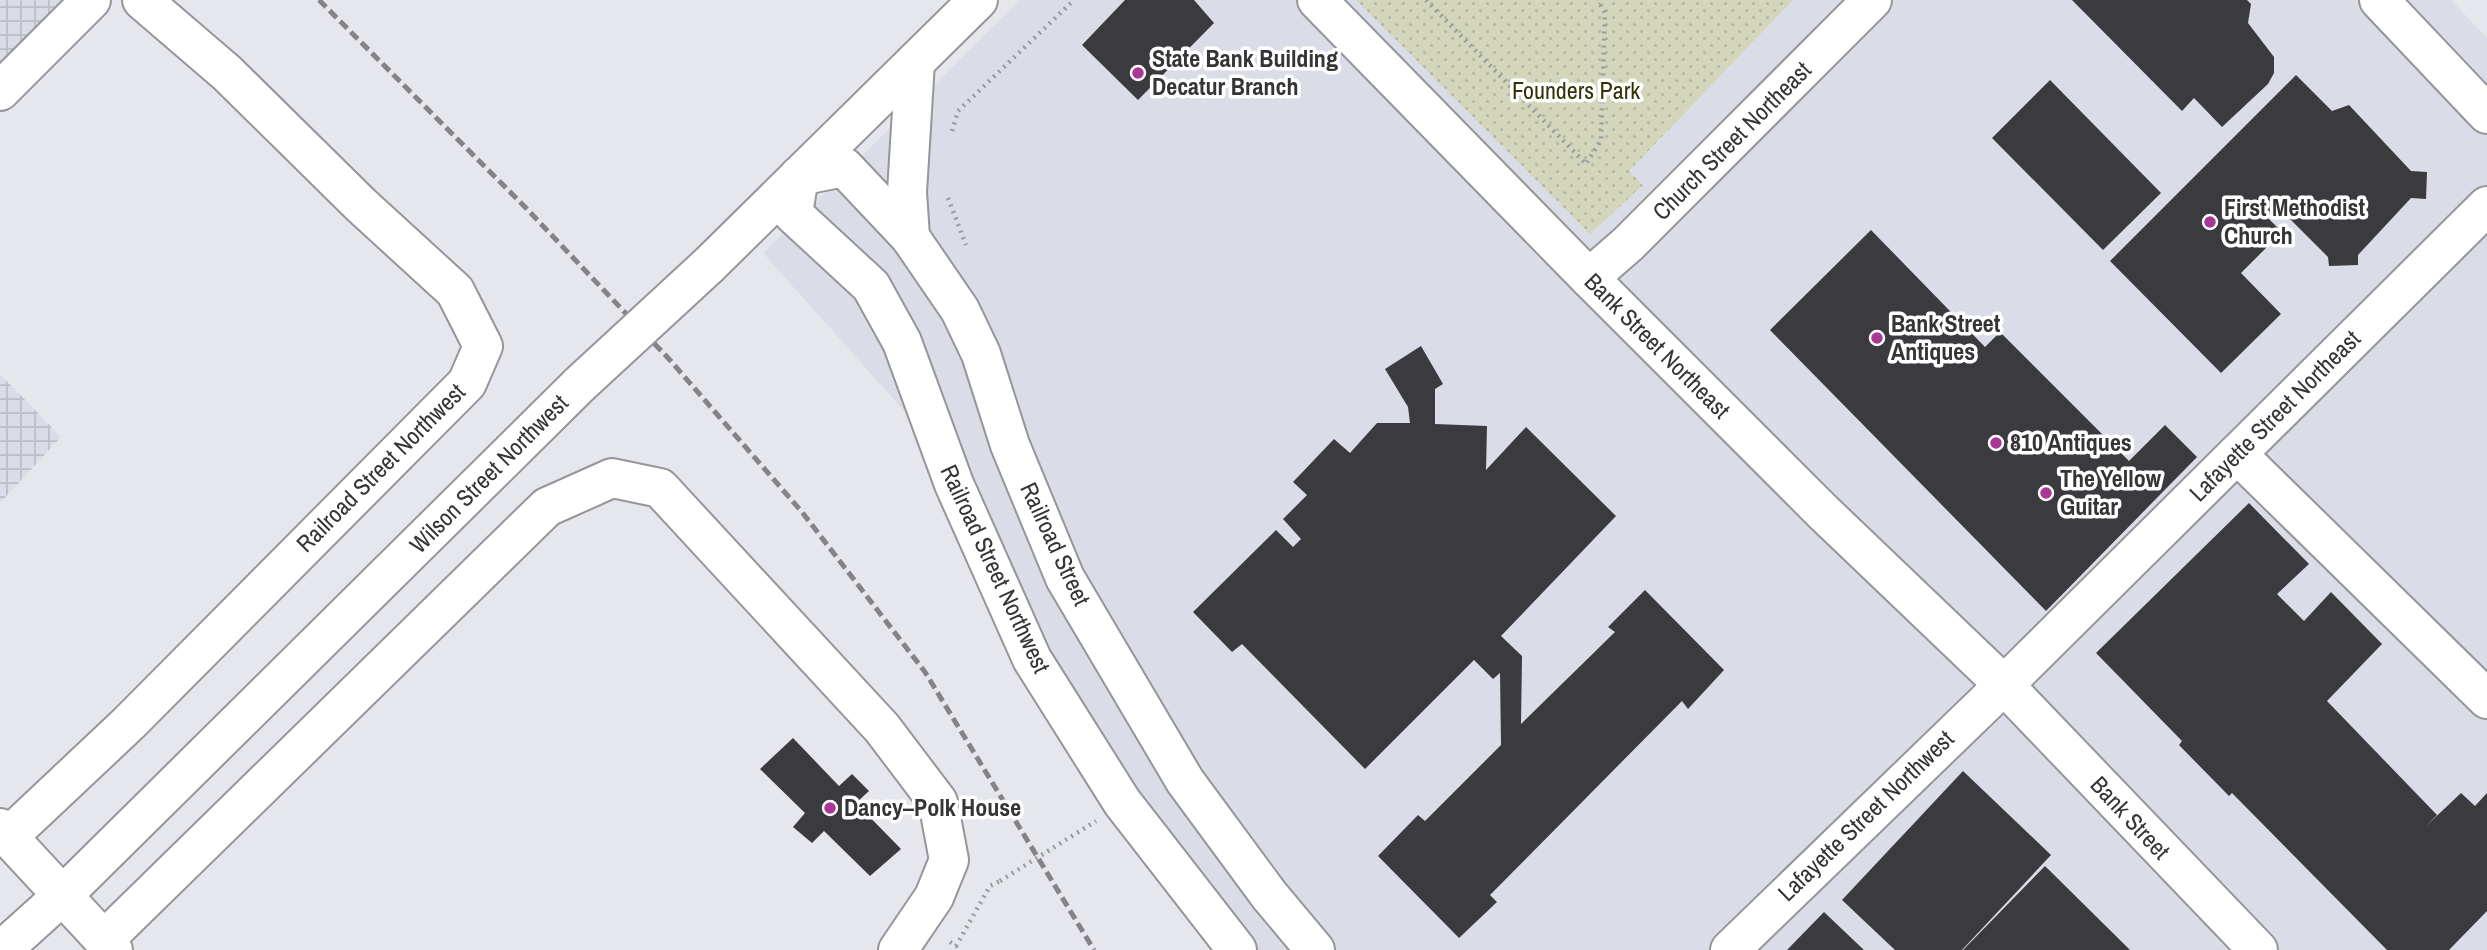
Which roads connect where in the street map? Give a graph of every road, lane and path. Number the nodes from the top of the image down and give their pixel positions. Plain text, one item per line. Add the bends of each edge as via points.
1 (91, 0) edge
2 (142, 0) edge
3 (978, 0) edge
4 (1074, 0) edge
5 (1317, 0) edge
6 (1426, 0) edge
7 (1598, 0) edge
8 (1872, 0) edge
9 (2379, 0) edge
10 (915, 62) junction
11 (0, 91) edge
12 (2487, 114) edge
13 (951, 135) dead end
14 (799, 176) junction
15 (947, 194) dead end
16 (2487, 206) edge
17 (910, 237) junction
18 (970, 255) dead end
19 (1588, 278) junction
20 (2236, 454) junction
21 (2004, 685) junction
22 (2487, 699) edge
23 (1096, 821) dead end
24 (4, 832) edge
25 (1000, 881) dead end
26 (63, 895) junction
27 (109, 945) edge
28 (2, 950) edge
29 (898, 950) edge
30 (1237, 950) edge
31 (1315, 950) edge
32 (1730, 950) edge
33 (2258, 950) edge

1 - 11 main road
2 - 24 main road, Railroad Street Northwest via 227,73 455,291 483,346 467,383 129,723
3 - 10 main road, Wilson Street Northwest
4 - 13 path via 958,111
5 - 19 main road, Bank Street Northeast
6 - 7 path via 1586,164 1601,140 1605,13
8 - 19 main road, Church Street Northeast via 1628,244
9 - 12 main road
10 - 14 main road, Wilson Street Northwest
10 - 17 main road via 907,192
14 - 17 main road, Railroad Street via 844,167
14 - 26 main road, Wilson Street Northwest, bridge via 580,384
14 - 30 main road, Railroad Street Northwest via 793,214 871,286 902,342 954,484 1032,659 1122,802
15 - 18 path
16 - 20 main road, Lafayette Street Northeast
17 - 31 main road, Railroad Street via 960,310 981,354 1010,445 1065,578 1185,781
19 - 21 main road, Bank Street Northeast
20 - 21 main road, Lafayette Street Northeast
20 - 22 main road
21 - 32 main road, Lafayette Street Northwest
21 - 33 main road, Bank Street
23 - 25 path, bridge
24 - 26 main road
26 - 27 main road
26 - 28 main road, Wilson Street Northwest
27 - 29 main road via 547,507 612,478 660,488 882,728 938,802 949,860 934,897

